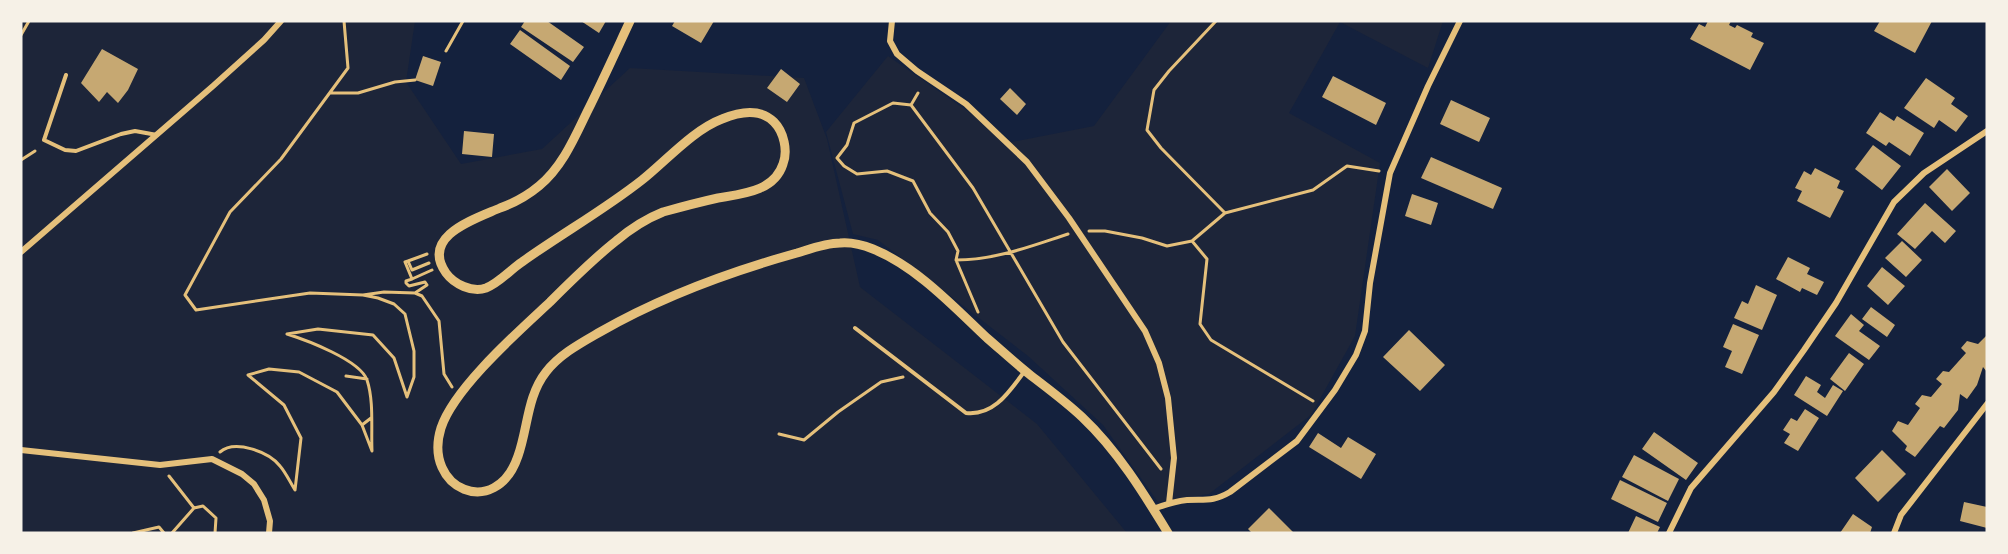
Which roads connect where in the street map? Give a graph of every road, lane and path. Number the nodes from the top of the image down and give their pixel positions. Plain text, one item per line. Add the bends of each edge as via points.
1 (29, 21) edge
2 (281, 21) edge
3 (344, 21) edge
4 (463, 21) edge
5 (630, 21) edge
6 (892, 21) edge
7 (1216, 21) edge
8 (1461, 21) edge
9 (21, 35) edge
10 (446, 51) dead end
11 (66, 75) dead end
12 (415, 81) dead end
13 (330, 93) junction
14 (918, 93) dead end
15 (911, 105) junction
16 (1987, 131) edge
17 (157, 135) junction
18 (35, 151) dead end
19 (21, 160) edge
20 (1390, 173) junction
21 (1225, 213) junction
22 (435, 251) dead end
23 (21, 252) edge
24 (408, 261) junction
25 (429, 262) dead end
26 (436, 267) dead end
27 (412, 279) junction
28 (415, 293) junction
29 (363, 295) junction
30 (855, 328) dead end
31 (981, 331) junction
32 (1025, 371) junction
33 (916, 375) junction
34 (346, 376) dead end
35 (367, 379) junction
36 (458, 398) junction
37 (1987, 404) edge
38 (1323, 406) junction
39 (371, 418) junction
40 (362, 425) junction
41 (779, 434) dead end
42 (21, 450) edge
43 (212, 459) junction
44 (160, 465) junction
45 (1172, 483) junction
46 (1169, 503) junction
47 (194, 508) junction
48 (1153, 509) junction
49 (133, 533) edge
50 (164, 533) edge
51 (172, 533) edge
52 (215, 533) edge
53 (269, 533) edge
54 (1168, 533) edge
55 (1669, 533) edge
56 (1894, 533) edge

1 - 9 path
2 - 17 street
3 - 13 path via 348,68
4 - 10 path
5 - 36 street via 578,131 554,171 521,199 468,221 446,237 440,259 448,277 475,290 484,289 640,182 719,120 749,112 772,120 783,138 783,165 758,190 659,213 619,238 498,351
6 - 45 street via 890,42 897,54 966,104 1027,162 1145,331 1168,398 1174,458
7 - 21 path via 1154,90 1147,130
8 - 20 street
11 - 17 lane via 44,140 76,151 135,131
12 - 13 path via 395,82 358,93
13 - 29 path via 281,159 230,212 185,295 196,310 310,293
14 - 15 path
15 - 31 path via 894,103 854,123 847,145 837,158 857,174 887,171 913,182 958,251 956,260 977,306
15 - 45 path via 973,188 1063,342
16 - 55 street via 1923,174 1894,202 1836,303 1774,392 1691,488
17 - 23 street
18 - 19 path
20 - 21 path via 1347,166 1313,190
20 - 38 street via 1365,331 1356,355
21 - 38 path via 1192,241 1207,259 1200,324 1211,340
22 - 24 path
24 - 25 path via 412,270
24 - 27 path via 405,262
26 - 27 path
27 - 28 path via 406,281 409,286 425,282 428,285
28 - 29 path
28 - 36 path via 422,296 439,321 444,374
29 - 35 path via 394,304 405,314 414,351 414,377 407,397 394,358 374,335 318,329 287,334 312,342 356,366
30 - 33 lane
31 - 32 street
31 - 36 street via 893,259 867,246 840,243 774,260 682,292 576,346 546,372 534,392 513,470 494,490 470,492 448,480 443,470 441,427
32 - 33 lane via 995,406 976,414 966,413
32 - 48 street via 1085,419 1116,454
33 - 41 path via 881,382 804,440
34 - 35 path
35 - 39 path
37 - 56 street via 1900,515
38 - 46 street via 1297,441 1230,492 1218,499
39 - 40 path
39 - 40 path via 372,451
40 - 43 path via 337,392 299,372 269,369 248,375 284,405 301,438 295,490 279,464 255,449 224,448
42 - 44 street
43 - 44 street
43 - 53 street via 254,484 264,500
44 - 47 path
45 - 46 street
46 - 48 street
47 - 51 path
47 - 52 path via 203,506 216,518
48 - 54 street
49 - 50 path via 159,527

